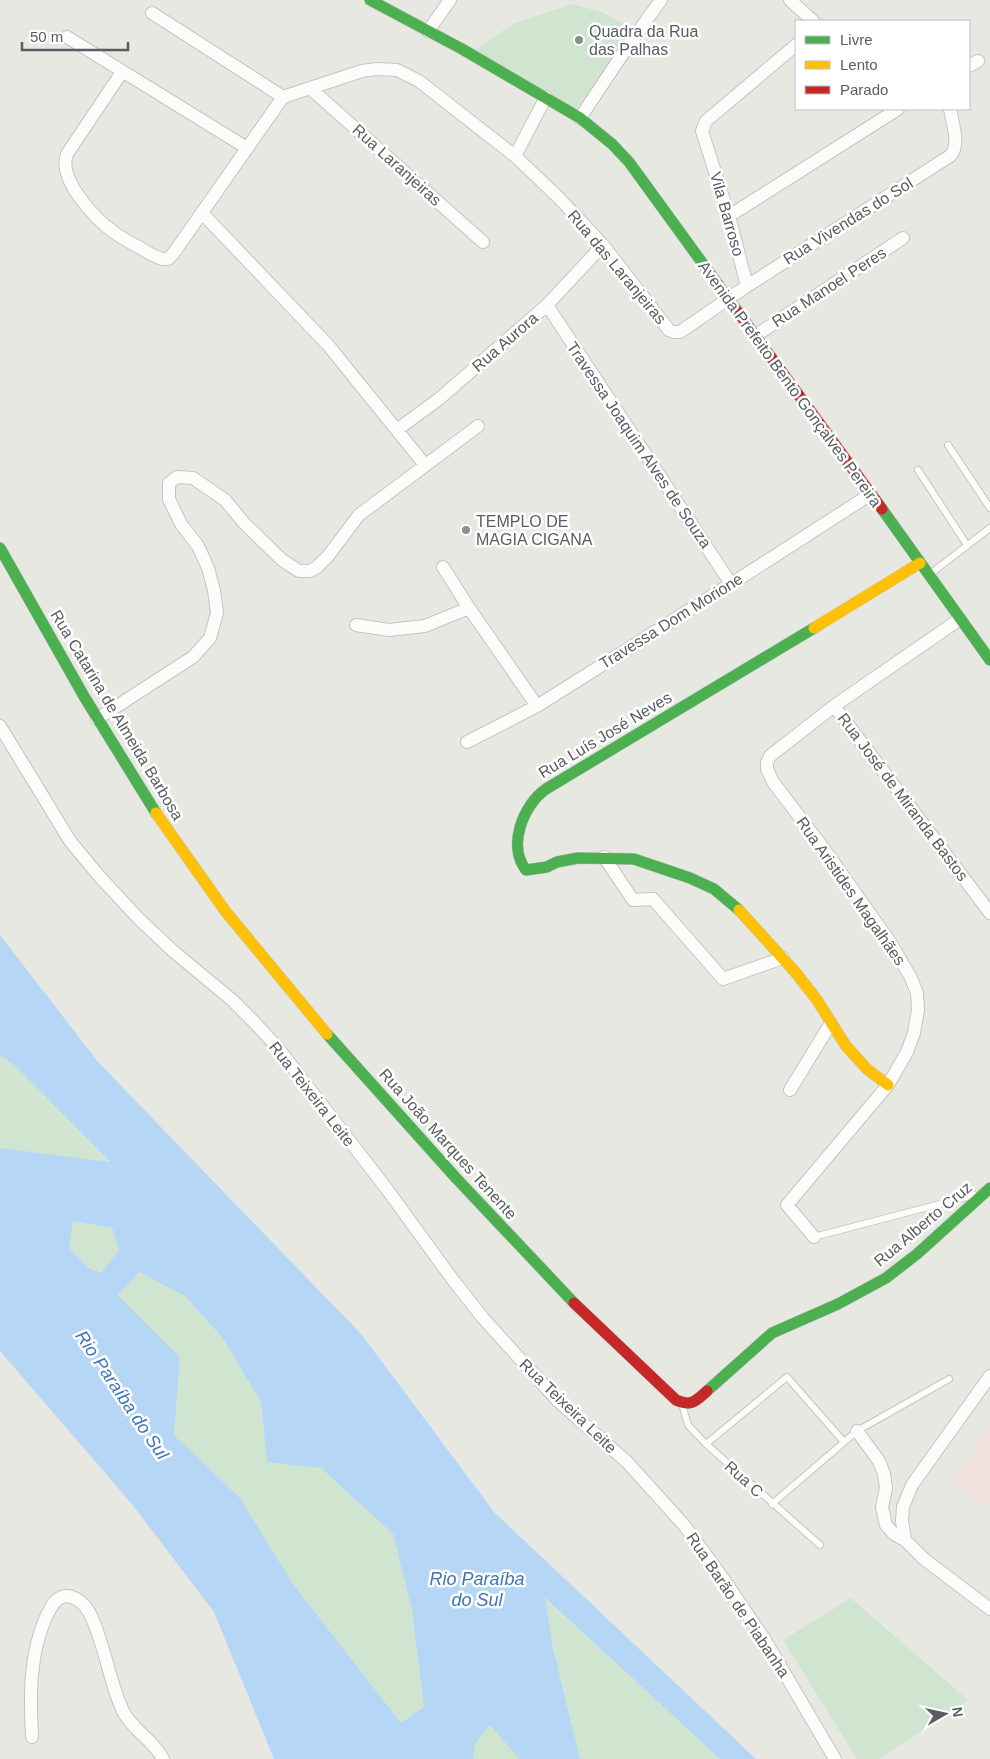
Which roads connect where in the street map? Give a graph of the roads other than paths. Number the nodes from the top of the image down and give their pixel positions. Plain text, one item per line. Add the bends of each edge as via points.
1 (370, 0) edge
2 (450, 0) edge
3 (662, 0) edge
4 (790, 0) edge
5 (152, 13) dead end
6 (812, 20) edge
7 (428, 31) junction
8 (67, 37) dead end
9 (795, 46) edge
10 (122, 72) junction
11 (311, 89) junction
12 (283, 97) junction
13 (546, 97) junction
14 (896, 110) edge
15 (950, 110) edge
16 (580, 118) junction
17 (247, 148) junction
18 (515, 156) junction
19 (202, 213) junction
20 (729, 216) junction
21 (903, 238) dead end
22 (483, 242) dead end
23 (603, 245) junction
24 (747, 286) junction
25 (728, 299) junction
26 (547, 305) junction
27 (755, 336) junction
28 (478, 426) dead end
29 (398, 429) junction
30 (948, 445) dead end
31 (425, 464) junction
32 (918, 470) dead end
33 (871, 494) junction
34 (990, 508) edge
35 (990, 528) edge
36 (967, 545) junction
37 (0, 548) edge
38 (920, 563) junction
39 (443, 567) dead end
40 (929, 575) junction
41 (731, 584) junction
42 (469, 608) junction
43 (960, 619) junction
44 (356, 625) dead end
45 (990, 660) edge
46 (537, 706) junction
47 (834, 706) junction
48 (97, 719) junction
49 (0, 726) edge
50 (467, 742) dead end
51 (767, 769) joint
52 (604, 857) junction
53 (213, 894) joint
54 (990, 913) edge
55 (783, 958) junction
56 (831, 1023) junction
57 (888, 1085) junction
58 (790, 1090) dead end
59 (988, 1190) edge
60 (814, 1237) joint
61 (990, 1376) edge
62 (949, 1379) dead end
63 (679, 1401) junction
64 (857, 1431) junction
65 (844, 1442) junction
66 (706, 1444) junction
67 (627, 1462) joint
68 (772, 1504) junction
69 (905, 1540) junction
70 (820, 1545) dead end
71 (990, 1609) edge
72 (32, 1737) dead end
73 (163, 1759) edge
74 (835, 1759) edge

1 - 7 street, Avenida Prefeito Bento Gonçalves Pereira
2 - 7 street
3 - 16 street
4 - 6 street
5 - 12 street
7 - 13 street, Avenida Prefeito Bento Gonçalves Pereira
8 - 10 street
9 - 20 street, Vila Barroso via 706,121 702,131
10 - 17 street
10 - 19 street via 67,154 66,174 76,193 107,228 166,260
11 - 12 street, Rua das Laranjeiras
11 - 18 street, Rua das Laranjeiras via 362,71 397,70 419,81
11 - 22 street, Rua Laranjeiras
12 - 17 street
13 - 16 street, Avenida Prefeito Bento Gonçalves Pereira
13 - 18 street
14 - 20 street
15 - 24 street, Rua Vivendas do Sol via 956,144 950,156
16 - 25 street, Avenida Prefeito Bento Gonçalves Pereira via 629,162
17 - 19 street
18 - 23 street, Rua das Laranjeiras
19 - 29 street via 328,345
20 - 24 street, Vila Barroso
21 - 27 street, Rua Manoel Peres
23 - 25 street, Rua das Laranjeiras via 669,330 683,331
23 - 26 street, Rua Aurora
24 - 25 street
25 - 27 street, Avenida Prefeito Bento Gonçalves Pereira
26 - 29 street, Rua Aurora via 439,399
26 - 41 street, Travessa Joaquim Alves de Souza
27 - 33 street, Avenida Prefeito Bento Gonçalves Pereira
28 - 31 street
29 - 31 street
30 - 34 lane
31 - 48 street via 359,515 328,556 310,571 299,571 282,560 225,500 193,478 177,477 170,482 169,499 181,524 198,546 212,583 217,614 210,638 193,657
32 - 36 lane
33 - 38 street, Avenida Prefeito Bento Gonçalves Pereira
33 - 41 street, Travessa Dom Morione
35 - 36 lane
36 - 40 lane
37 - 48 street, Rua Catarina de Almeida Barbosa
38 - 40 street, Avenida Prefeito Bento Gonçalves Pereira
38 - 52 street, Rua Luís José Neves via 580,768 537,796 527,809 520,826 519,852 523,867 531,870 578,858
39 - 42 street
40 - 43 street, Avenida Prefeito Bento Gonçalves Pereira
41 - 46 street, Travessa Dom Morione
42 - 44 street via 425,626 389,630
42 - 46 street
43 - 45 street, Avenida Prefeito Bento Gonçalves Pereira
43 - 47 street, Rua José de Miranda Bastos
46 - 50 street, Travessa Dom Morione
47 - 51 street, Rua José de Miranda Bastos via 770,756
47 - 54 street, Rua José de Miranda Bastos
48 - 53 street, Rua Catarina de Almeida Barbosa via 151,806
49 - 67 street, Rua Teixeira Leite via 70,841 93,869 139,919 232,1000 272,1042 483,1318 558,1401
51 - 57 street, Rua Aristides Magalhães via 773,782 890,942 917,993 916,1023 907,1052
52 - 55 street, Rua Luís José Neves via 634,859 714,889
52 - 55 street via 633,900 653,898 723,979
53 - 63 street, Rua João Marques Tenente via 286,986 416,1134 589,1319
55 - 56 street, Rua Luís José Neves
56 - 57 street, Rua Luís José Neves via 856,1058
56 - 58 street
57 - 60 street, Rua Aristides Magalhães via 787,1205
59 - 60 lane
59 - 63 street, Rua Alberto Cruz via 903,1266 847,1300 772,1333 702,1398 691,1404
61 - 69 street via 912,1485 903,1507
62 - 64 lane
63 - 66 lane, Rua C via 688,1425
64 - 65 lane
64 - 69 street via 884,1474 884,1521 890,1530
65 - 66 lane via 787,1378
65 - 68 lane
66 - 68 lane, Rua C
67 - 74 street, Rua Barão de Piabanha via 684,1525 722,1577 765,1640
68 - 70 lane, Rua C
69 - 71 street via 924,1559
72 - 73 street via 30,1693 36,1648 50,1608 57,1598 65,1596 75,1598 85,1606 94,1622 125,1714

